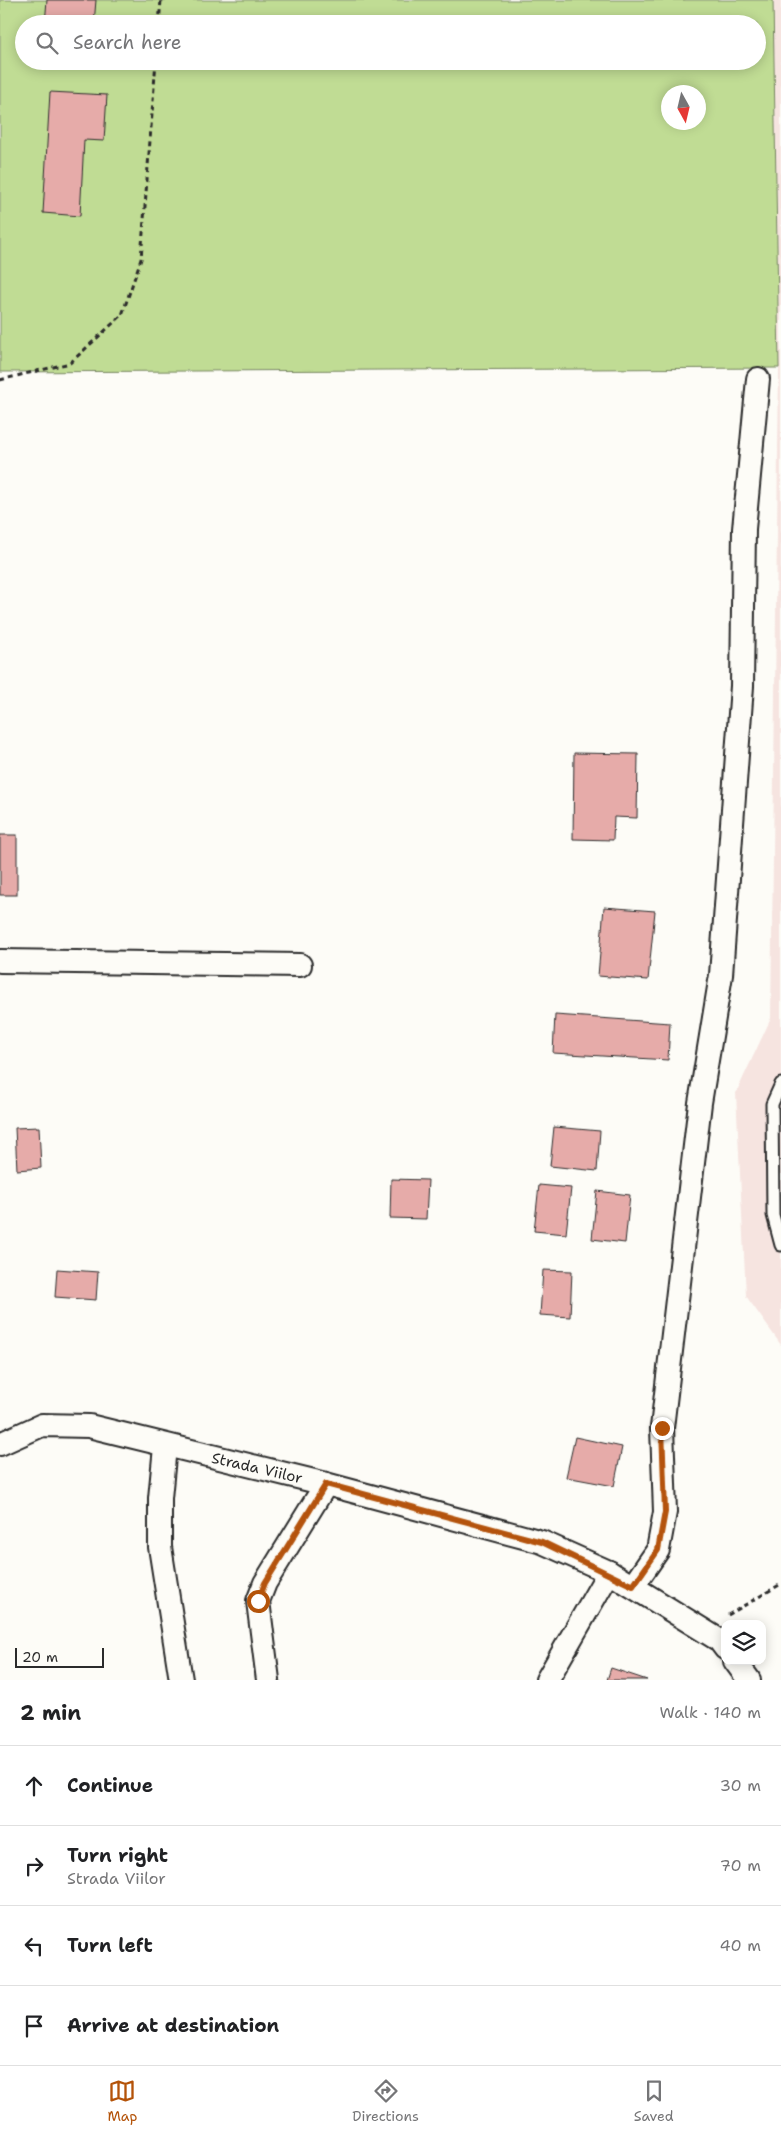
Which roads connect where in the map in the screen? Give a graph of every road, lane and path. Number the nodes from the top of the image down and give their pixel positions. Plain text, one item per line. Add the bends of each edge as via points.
1 (161, 0) edge
2 (160, 15) edge
3 (155, 70) edge
4 (758, 379) dead end
5 (0, 380) edge
6 (0, 961) edge
7 (300, 965) dead end
8 (781, 1084) edge
9 (781, 1245) edge
10 (1, 1440) edge
11 (165, 1446) junction
12 (326, 1484) junction
13 (610, 1572) junction
14 (781, 1584) edge
15 (633, 1586) junction
16 (702, 1630) junction
17 (721, 1643) edge
18 (738, 1665) edge
19 (181, 1680) edge
20 (268, 1680) edge
21 (547, 1680) edge
22 (749, 1680) edge

1 - 2 path
3 - 5 path via 141,259 122,314 70,363
4 - 15 street via 744,528 742,686 721,975 700,1103 662,1428 665,1512 658,1550
6 - 7 street
8 - 9 lane via 772,1104 772,1114 773,1216
10 - 11 street, Strada Viilor via 42,1425 89,1426
11 - 12 street, Strada Viilor
11 - 19 street via 160,1547
12 - 13 street, Strada Viilor via 542,1542
12 - 20 street via 265,1583 258,1601
13 - 15 street, Strada Viilor
13 - 21 street
14 - 16 path
15 - 16 street, Strada Viilor
16 - 17 street, Strada Viilor
18 - 22 street

